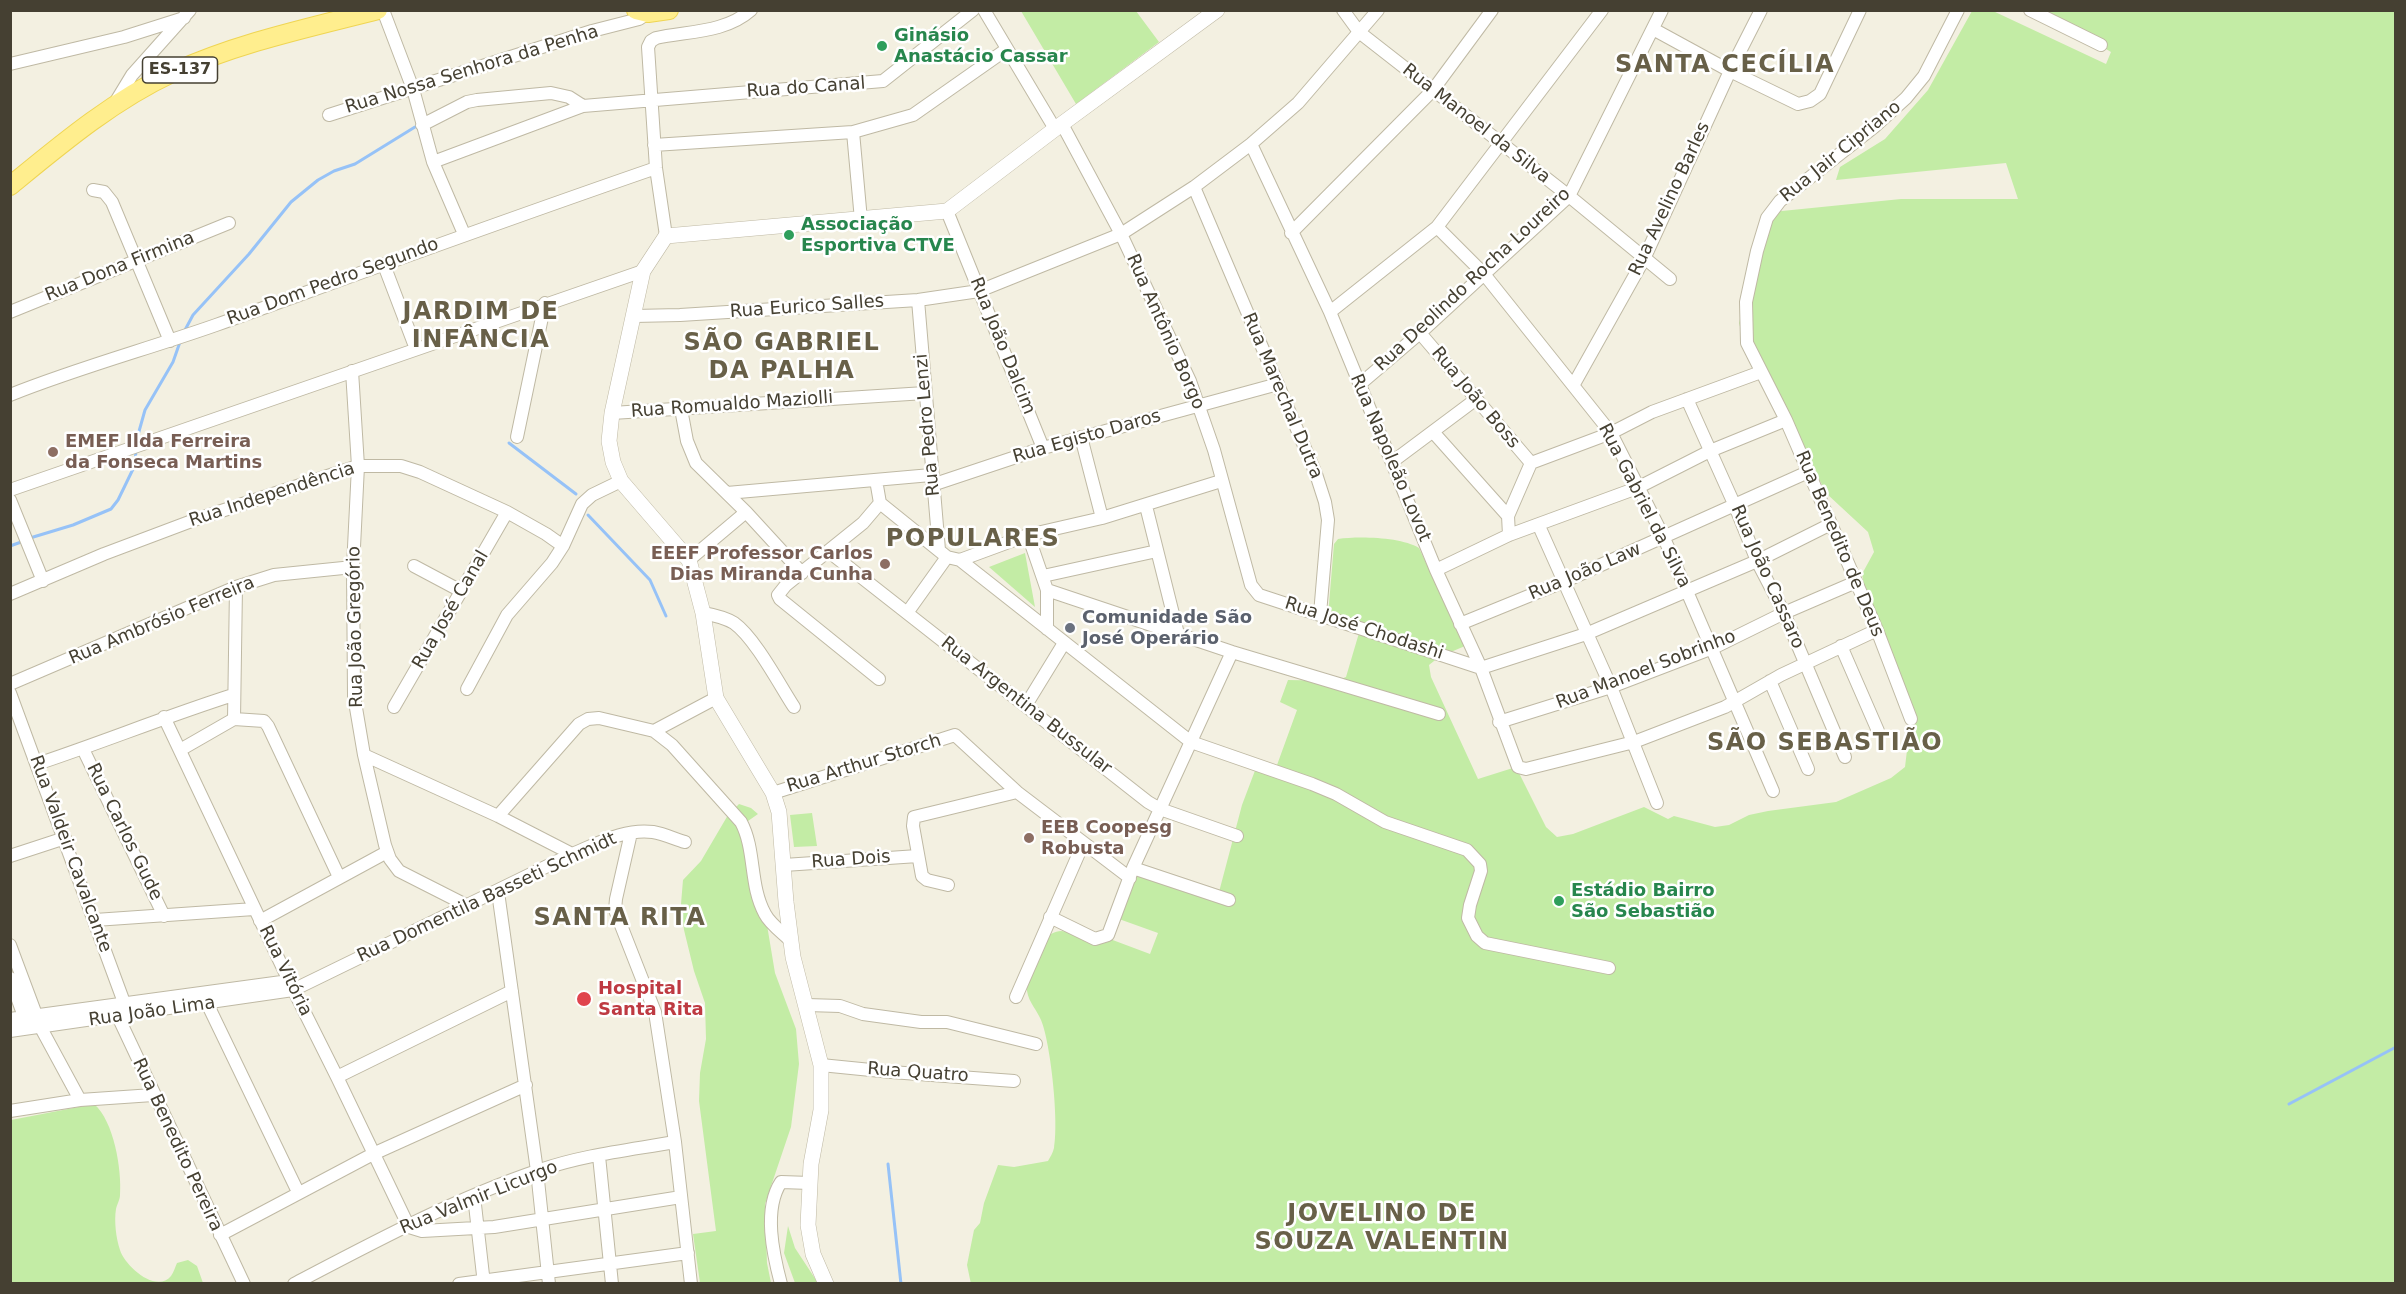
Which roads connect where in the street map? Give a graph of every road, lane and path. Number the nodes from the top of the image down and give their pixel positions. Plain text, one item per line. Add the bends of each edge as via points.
1 (378, 10) edge
2 (383, 10) edge
3 (669, 10) edge
4 (751, 10) edge
5 (973, 10) edge
6 (984, 10) edge
7 (1217, 10) edge
8 (1343, 10) edge
9 (1378, 10) edge
10 (1492, 10) edge
11 (1602, 10) edge
12 (1662, 10) edge
13 (1761, 10) edge
14 (1860, 10) edge
15 (1958, 10) edge
16 (2030, 10) edge
17 (642, 12) edge
18 (187, 14) edge
19 (1653, 29) junction
20 (1359, 32) junction
21 (2102, 45) dead end
22 (1007, 49) junction
23 (10, 64) edge
24 (1730, 71) junction
25 (413, 88) junction
26 (1433, 90) junction
27 (650, 100) junction
28 (583, 106) junction
29 (111, 109) junction
30 (328, 115) dead end
31 (422, 125) junction
32 (1058, 126) junction
33 (853, 132) junction
34 (1501, 143) junction
35 (1251, 144) junction
36 (654, 145) junction
37 (433, 162) junction
38 (656, 168) junction
39 (10, 186) edge
40 (1194, 187) junction
41 (93, 190) dead end
42 (1569, 196) junction
43 (947, 211) junction
44 (861, 220) junction
45 (229, 223) dead end
46 (1437, 227) junction
47 (1291, 233) junction
48 (464, 234) junction
49 (1121, 234) junction
50 (666, 236) junction
51 (1644, 259) junction
52 (135, 261) junction
53 (384, 265) junction
54 (643, 270) junction
55 (1484, 274) junction
56 (1670, 279) dead end
57 (979, 291) junction
58 (918, 300) junction
59 (545, 303) junction
60 (10, 312) edge
61 (1330, 312) junction
62 (634, 316) junction
63 (1420, 333) junction
64 (174, 340) junction
65 (416, 349) junction
66 (352, 371) junction
67 (1761, 372) junction
68 (1278, 384) junction
69 (1574, 384) junction
70 (1359, 385) junction
71 (925, 393) junction
72 (10, 395) edge
73 (1687, 399) junction
74 (1475, 400) junction
75 (1200, 405) junction
76 (681, 409) junction
77 (612, 413) junction
78 (1786, 420) junction
79 (1434, 433) junction
80 (1611, 433) junction
81 (517, 437) dead end
82 (1081, 437) junction
83 (1043, 448) junction
84 (1710, 451) junction
85 (1392, 462) junction
86 (1531, 464) junction
87 (358, 466) junction
88 (1808, 472) junction
89 (876, 480) junction
90 (932, 480) junction
91 (621, 481) junction
92 (1221, 481) junction
93 (1637, 488) junction
94 (10, 490) edge
95 (727, 493) junction
96 (10, 500) edge
97 (880, 503) junction
98 (1146, 506) junction
99 (1735, 506) junction
100 (507, 512) junction
101 (746, 512) junction
102 (1508, 516) junction
103 (1102, 518) junction
104 (1831, 524) junction
105 (1539, 526) junction
106 (1028, 535) junction
107 (1509, 535) junction
108 (1664, 538) junction
109 (563, 546) junction
110 (1157, 551) junction
111 (828, 552) junction
112 (943, 554) junction
113 (689, 560) junction
114 (960, 560) junction
115 (1757, 561) junction
116 (414, 566) dead end
117 (353, 567) junction
118 (1436, 570) junction
119 (802, 573) junction
120 (1043, 576) junction
121 (43, 581) junction
122 (1563, 582) junction
123 (1856, 582) junction
124 (1251, 585) joint
125 (236, 587) junction
126 (1047, 590) junction
127 (1688, 590) junction
128 (461, 591) junction
129 (10, 594) edge
130 (703, 613) junction
131 (907, 613) junction
132 (1784, 613) junction
133 (1320, 614) junction
134 (1460, 624) junction
135 (1047, 629) junction
136 (1877, 630) junction
137 (1178, 633) junction
138 (1586, 634) junction
139 (1064, 643) junction
140 (1841, 646) junction
141 (1713, 648) junction
142 (1232, 652) junction
143 (1805, 664) junction
144 (1481, 668) junction
145 (879, 679) dead end
146 (1770, 681) junction
147 (10, 684) edge
148 (1611, 687) junction
149 (467, 689) dead end
150 (10, 693) edge
151 (232, 695) junction
152 (716, 698) junction
153 (1734, 702) junction
154 (1026, 705) junction
155 (394, 707) dead end
156 (794, 707) dead end
157 (1439, 714) dead end
158 (164, 717) junction
159 (234, 719) junction
160 (1911, 719) dead end
161 (1499, 722) junction
162 (654, 730) junction
163 (1878, 731) dead end
164 (1191, 742) junction
165 (1634, 742) junction
166 (83, 748) junction
167 (180, 750) junction
168 (364, 755) junction
169 (1845, 757) dead end
170 (37, 764) junction
171 (1808, 769) dead end
172 (1773, 791) dead end
173 (1017, 792) junction
174 (773, 793) junction
175 (1656, 803) dead end
176 (1160, 809) junction
177 (498, 816) junction
178 (631, 832) junction
179 (1237, 836) dead end
180 (65, 838) junction
181 (685, 842) dead end
182 (1083, 844) junction
183 (387, 852) junction
184 (572, 854) junction
185 (10, 856) edge
186 (918, 856) junction
187 (784, 865) junction
188 (1132, 873) junction
189 (339, 877) junction
190 (948, 885) dead end
191 (498, 892) junction
192 (1229, 900) dead end
193 (468, 906) junction
194 (254, 909) junction
195 (164, 916) junction
196 (1050, 917) junction
197 (95, 920) junction
198 (260, 921) junction
199 (791, 941) junction
200 (10, 945) edge
201 (1610, 968) dead end
202 (10, 978) edge
203 (291, 986) junction
204 (512, 992) junction
205 (1016, 997) dead end
206 (205, 999) junction
207 (807, 1005) junction
208 (121, 1011) junction
209 (30, 1016) junction
210 (10, 1018) edge
211 (35, 1029) junction
212 (10, 1032) edge
213 (1036, 1044) dead end
214 (821, 1065) junction
215 (337, 1077) junction
216 (1014, 1081) dead end
217 (526, 1085) junction
218 (153, 1095) junction
219 (80, 1100) junction
220 (10, 1111) edge
221 (675, 1142) junction
222 (373, 1154) junction
223 (599, 1156) junction
224 (537, 1171) junction
225 (810, 1183) junction
226 (298, 1192) junction
227 (474, 1196) junction
228 (681, 1197) junction
229 (604, 1210) junction
230 (542, 1221) junction
231 (407, 1224) junction
232 (478, 1228) junction
233 (220, 1234) junction
234 (688, 1253) junction
235 (610, 1264) junction
236 (548, 1278) edge
237 (484, 1282) edge
238 (244, 1284) edge
239 (294, 1284) edge
240 (459, 1284) edge
241 (612, 1284) edge
242 (691, 1284) edge
243 (782, 1284) edge
244 (826, 1284) edge

1 - 29 main road, ES-137 via 216,55 162,78
2 - 25 street
3 - 17 main road
4 - 27 street via 742,19 708,31 651,41
5 - 27 street, Rua do Canal via 883,81
6 - 22 street, Rua Antônio Borgo
7 - 32 street
8 - 20 street, Rua Manoel da Silva
9 - 20 street, Rua Eurico Salles
10 - 26 street
11 - 34 street
12 - 19 street, Rua Deolindo Rocha Loureiro
13 - 24 street, Rua Avelino Barles
14 - 24 street via 1820,94 1810,101 1797,104
15 - 67 street, Rua Jair Cipriano via 1924,76 1906,98 1780,201 1767,219 1746,302 1748,343
16 - 21 street
17 - 25 street, Rua Nossa Senhora da Penha via 639,19
18 - 23 street via 93,45
18 - 29 street via 132,75
19 - 24 street
19 - 42 street, Rua Deolindo Rocha Loureiro
20 - 26 street, Rua Manoel da Silva
20 - 35 street, Rua Eurico Salles via 1298,103
22 - 32 street, Rua Antônio Borgo
22 - 33 street via 914,115
24 - 51 street, Rua Avelino Barles
25 - 30 street, Rua Nossa Senhora da Penha
25 - 31 street
26 - 34 street, Rua Manoel da Silva
26 - 47 street
27 - 28 street, Rua do Canal
27 - 36 street
28 - 31 street via 569,97 551,93 477,100
28 - 37 street
29 - 39 main road, ES-137
31 - 37 street
32 - 43 street
32 - 49 street, Rua Antônio Borgo
33 - 36 street
33 - 44 street
34 - 42 street, Rua Manoel da Silva
34 - 46 street
35 - 40 street, Rua Eurico Salles
35 - 47 street, Rua Napoleão Lovot
36 - 38 street
37 - 48 street
38 - 48 street, Rua Dom Pedro Segundo
38 - 50 street
40 - 49 street, Rua Eurico Salles
40 - 68 street, Rua Marechal Dutra
41 - 52 street via 104,192 112,202
42 - 51 street, Rua Manoel da Silva
42 - 55 street, Rua Deolindo Rocha Loureiro
43 - 44 street
43 - 57 street, Rua João Dalcim
44 - 50 street
45 - 52 street, Rua Dona Firmina
46 - 55 street, Rua Gabriel da Silva
46 - 61 street
47 - 61 street, Rua Napoleão Lovot
48 - 53 street, Rua Dom Pedro Segundo
49 - 57 street, Rua Eurico Salles
49 - 75 street, Rua Antônio Borgo
50 - 54 street
51 - 56 street, Rua Manoel da Silva
51 - 69 street, Rua Avelino Barles
52 - 60 street, Rua Dona Firmina
52 - 64 street
53 - 64 street, Rua Dom Pedro Segundo
53 - 65 street
54 - 59 street
54 - 62 street
55 - 63 street, Rua Deolindo Rocha Loureiro
55 - 69 street, Rua Gabriel da Silva
57 - 58 street, Rua Eurico Salles
57 - 83 street, Rua João Dalcim
58 - 62 street, Rua Eurico Salles
58 - 71 street, Rua Pedro Lenzi
59 - 65 street
59 - 81 street
61 - 70 street, Rua Napoleão Lovot
62 - 77 street
63 - 70 street, Rua Deolindo Rocha Loureiro
63 - 74 street, Rua João Boss
64 - 72 street, Rua Dom Pedro Segundo
65 - 66 street
66 - 87 street, Rua João Gregório
66 - 94 street
67 - 73 street
67 - 78 street, Rua Benedito de Deus
68 - 75 street, Rua Egisto Daros
68 - 133 street, Rua Marechal Dutra via 1325,502 1328,520
69 - 80 street, Rua Gabriel da Silva
70 - 85 street, Rua Napoleão Lovot
71 - 76 street, Rua Romualdo Maziolli
71 - 90 street, Rua Pedro Lenzi
73 - 80 street
73 - 84 street, Rua João Cassaro
74 - 79 street
74 - 86 street, Rua João Boss
75 - 82 street, Rua Egisto Daros
75 - 92 street, Rua Antônio Borgo
76 - 77 street, Rua Romualdo Maziolli
76 - 95 street via 696,463
77 - 91 street via 609,441
78 - 84 street
78 - 88 street, Rua Benedito de Deus
79 - 85 street
79 - 102 street
80 - 86 street
80 - 93 street, Rua Gabriel da Silva
82 - 83 street, Rua Egisto Daros
82 - 103 street
83 - 90 street, Rua Egisto Daros
84 - 93 street
84 - 99 street, Rua João Cassaro
85 - 118 street, Rua Napoleão Lovot
86 - 102 street
87 - 100 street, Rua Independência via 401,466
87 - 117 street, Rua João Gregório
87 - 121 street, Rua Independência via 196,519
88 - 99 street, Rua João Law
88 - 104 street, Rua Benedito de Deus
89 - 90 street, Rua Egisto Daros
89 - 95 street, Rua Egisto Daros
89 - 97 street
90 - 112 street, Rua Pedro Lenzi
91 - 109 street via 582,504
91 - 113 street
92 - 98 street
92 - 124 street, Rua Antônio Borgo
93 - 105 street
93 - 108 street, Rua Gabriel da Silva
95 - 101 street
96 - 121 street
97 - 111 street
97 - 112 street
98 - 103 street
98 - 110 street
99 - 108 street, Rua João Law
99 - 115 street, Rua João Cassaro
100 - 109 street, Rua Independência
100 - 128 street, Rua José Canal
101 - 113 street
101 - 119 street
102 - 107 street
103 - 106 street
104 - 115 street
104 - 123 street, Rua Benedito de Deus
105 - 107 street
105 - 122 street
106 - 114 street
106 - 120 street
107 - 118 street
108 - 122 street, Rua João Law
108 - 127 street, Rua Gabriel da Silva
109 - 149 street via 507,615
110 - 120 street
110 - 137 street
111 - 119 street
111 - 131 street, Rua Argentina Bussular
112 - 114 street
112 - 131 street
113 - 130 street
114 - 135 street
115 - 127 street
115 - 132 street, Rua João Cassaro
116 - 128 street
117 - 125 street, Rua Ambrósio Ferreira via 274,575
117 - 168 street, Rua João Gregório via 354,696
118 - 134 street, Rua Napoleão Lovot
119 - 145 street via 779,592 780,599
120 - 126 street
121 - 129 street, Rua Independência
122 - 134 street, Rua João Law
122 - 138 street
123 - 132 street, Rua Manoel Sobrinho
123 - 136 street, Rua Benedito de Deus
124 - 133 street, Rua José Chodashi via 1259,595
125 - 147 street, Rua Ambrósio Ferreira
125 - 151 street
126 - 135 street
126 - 137 street
127 - 138 street
127 - 141 street, Rua Gabriel da Silva
128 - 155 street, Rua José Canal
130 - 152 street
130 - 156 street via 735,624 763,658
131 - 154 street, Rua Argentina Bussular
132 - 141 street, Rua Manoel Sobrinho
132 - 143 street, Rua João Cassaro
133 - 144 street, Rua José Chodashi
134 - 144 street, Rua Napoleão Lovot
135 - 139 street
136 - 140 street
136 - 160 street, Rua Benedito de Deus
137 - 142 street
138 - 144 street
138 - 148 street
139 - 154 street
139 - 164 street
140 - 143 street
140 - 163 street
141 - 148 street, Rua Manoel Sobrinho
141 - 153 street, Rua Gabriel da Silva
142 - 157 street
142 - 164 street
143 - 146 street
143 - 169 street, Rua João Cassaro
144 - 161 street, Rua Napoleão Lovot
146 - 153 street
146 - 171 street
148 - 161 street, Rua Manoel Sobrinho
148 - 165 street
150 - 170 street, Rua Valdeir Cavalcante
151 - 158 street
151 - 159 street
152 - 162 street
152 - 174 street
153 - 165 street
153 - 172 street, Rua Gabriel da Silva
154 - 176 street, Rua Argentina Bussular
158 - 166 street
158 - 167 street, Rua Vitória
159 - 167 street
159 - 189 street via 258,720 268,726
161 - 165 street, Rua Napoleão Lovot via 1515,763 1526,769
162 - 177 street via 588,719 579,724
162 - 199 street via 741,822 763,910
164 - 176 street
164 - 201 street via 1312,784 1385,822 1467,850 1481,871 1468,918 1476,936 1485,943
165 - 175 street
166 - 170 street
166 - 195 street, Rua Carlos Gude
167 - 194 street, Rua Vitória
168 - 177 street
168 - 183 street, Rua João Gregório
170 - 180 street, Rua Valdeir Cavalcante
173 - 174 street, Rua Arthur Storch via 955,735
173 - 182 street
173 - 186 street via 916,816 913,823
174 - 187 street via 779,812
176 - 179 street, Rua Argentina Bussular
176 - 188 street
177 - 184 street
178 - 181 street, Rua Domentila Basseti Schmidt via 652,832
178 - 184 street, Rua Domentila Basseti Schmidt
178 - 221 street via 615,910 652,1004
180 - 185 street
180 - 197 street, Rua Valdeir Cavalcante
182 - 188 street
182 - 196 street
183 - 189 street
183 - 193 street, Rua João Gregório via 399,871
184 - 191 street, Rua Domentila Basseti Schmidt
186 - 187 street, Rua Dois
186 - 190 street via 920,873 925,879
187 - 199 street
188 - 192 street
188 - 196 street via 1105,937 1095,939
189 - 198 street
191 - 193 street, Rua Domentila Basseti Schmidt
191 - 204 street
193 - 203 street, Rua Domentila Basseti Schmidt
194 - 195 street
194 - 198 street, Rua Vitória
195 - 197 street
196 - 205 street
197 - 208 street, Rua Valdeir Cavalcante
198 - 203 street, Rua Vitória
199 - 207 street
200 - 209 street
202 - 209 street
203 - 206 street, Rua João Lima
203 - 215 street, Rua Vitória
204 - 215 street
204 - 217 street
206 - 208 street, Rua João Lima
206 - 226 street
207 - 213 street via 840,1006 863,1014 921,1022 947,1022
207 - 214 street
208 - 209 street, Rua João Lima
208 - 211 street, Rua João Lima
208 - 218 street, Rua Benedito Pereira
209 - 210 street, Rua João Lima
209 - 211 street
211 - 212 street, Rua João Lima
211 - 219 street
214 - 216 street, Rua Quatro
214 - 225 street via 821,1110
215 - 222 street, Rua Vitória
217 - 222 street
217 - 224 street
218 - 219 street
218 - 233 street, Rua Benedito Pereira
219 - 220 street
221 - 223 street, Rua Valmir Licurgo
221 - 228 street
222 - 226 street
222 - 231 street, Rua Vitória
223 - 224 street, Rua Valmir Licurgo
223 - 229 street
224 - 227 street, Rua Valmir Licurgo
224 - 230 street
225 - 243 street via 781,1182 774,1197 772,1227
225 - 244 street via 810,1242
226 - 233 street
227 - 231 street, Rua Valmir Licurgo
227 - 232 street
228 - 229 street
228 - 234 street
229 - 230 street
229 - 235 street
230 - 232 street
230 - 236 street
231 - 232 street via 418,1230
231 - 239 street, Rua Valmir Licurgo
232 - 237 street
233 - 238 street, Rua Benedito Pereira
234 - 235 street
234 - 242 street
235 - 236 street
235 - 241 street
236 - 237 street
237 - 240 street

